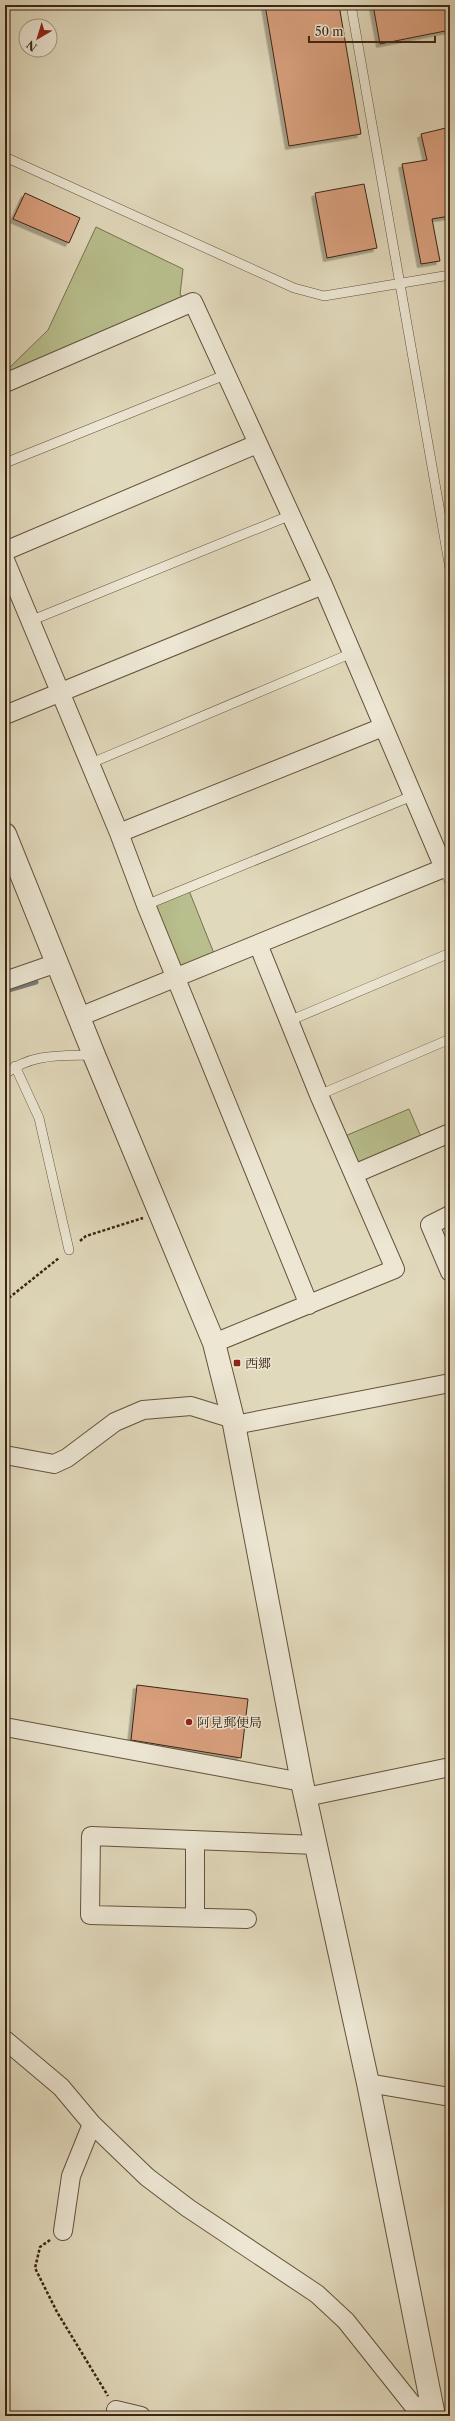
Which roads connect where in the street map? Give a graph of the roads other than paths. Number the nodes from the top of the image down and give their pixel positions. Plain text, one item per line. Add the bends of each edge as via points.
1 (352, 5) edge
2 (5, 157) edge
3 (450, 275) edge
4 (400, 284) junction
5 (225, 375) junction
6 (5, 383) edge
7 (257, 444) junction
8 (5, 463) edge
9 (291, 515) junction
10 (5, 551) edge
11 (5, 560) edge
12 (450, 568) edge
13 (323, 585) junction
14 (30, 621) junction
15 (352, 653) junction
16 (60, 694) junction
17 (5, 715) edge
18 (383, 727) junction
19 (89, 764) junction
20 (412, 796) junction
21 (119, 833) junction
22 (7, 844) edge
23 (447, 876) edge
24 (146, 905) junction
25 (258, 944) junction
26 (450, 953) edge
27 (56, 963) junction
28 (176, 978) junction
29 (5, 981) edge
30 (79, 1017) junction
31 (289, 1021) junction
32 (450, 1039) edge
33 (94, 1055) junction
34 (15, 1066) junction
35 (5, 1074) edge
36 (319, 1095) junction
37 (450, 1133) edge
38 (354, 1174) junction
39 (450, 1215) edge
40 (69, 1250) dead end
41 (450, 1272) edge
42 (309, 1305) junction
43 (214, 1343) junction
44 (450, 1383) edge
45 (234, 1422) junction
46 (5, 1455) edge
47 (5, 1727) edge
48 (450, 1767) edge
49 (304, 1790) junction
50 (195, 1840) junction
51 (316, 1845) junction
52 (195, 1918) junction
53 (247, 1919) dead end
54 (5, 2041) edge
55 (368, 2083) junction
56 (450, 2097) edge
57 (92, 2124) junction
58 (63, 2231) road end
59 (116, 2410) road end
60 (434, 2414) edge
61 (141, 2416) edge

1 - 4 lane
2 - 4 lane via 294,288 324,296
3 - 4 lane
4 - 12 lane
5 - 6 street via 193,302
5 - 7 street
5 - 8 lane
7 - 9 street
7 - 10 street
9 - 13 street
9 - 14 lane
11 - 14 street
13 - 15 street
13 - 16 street
14 - 16 street
15 - 18 street
15 - 19 lane
16 - 17 street
16 - 19 street
18 - 20 street
18 - 21 street
19 - 21 street
20 - 23 street
20 - 24 lane
21 - 24 street
22 - 27 street
23 - 25 street
24 - 28 street
25 - 28 street
25 - 31 street
26 - 31 lane
27 - 29 street
27 - 30 street
28 - 30 street
28 - 42 street
30 - 33 street
31 - 36 street
32 - 36 lane
33 - 34 lane via 45,1057
33 - 43 street
34 - 35 lane
34 - 40 lane via 39,1118
36 - 38 street
37 - 38 street
38 - 42 street via 395,1269
39 - 41 street via 430,1224
42 - 43 street
43 - 45 street
44 - 45 street
45 - 46 street via 191,1406 142,1410 115,1422 67,1458 54,1464
45 - 49 street
47 - 49 street
48 - 49 street
49 - 51 street
50 - 51 street
50 - 52 street
50 - 52 street via 91,1836 90,1900 90,1915
51 - 55 street
52 - 53 street
54 - 57 street via 61,2087
55 - 56 street
55 - 60 street
57 - 58 street via 71,2176
57 - 60 street via 147,2177 231,2238 317,2294 346,2321 412,2404
59 - 61 street

